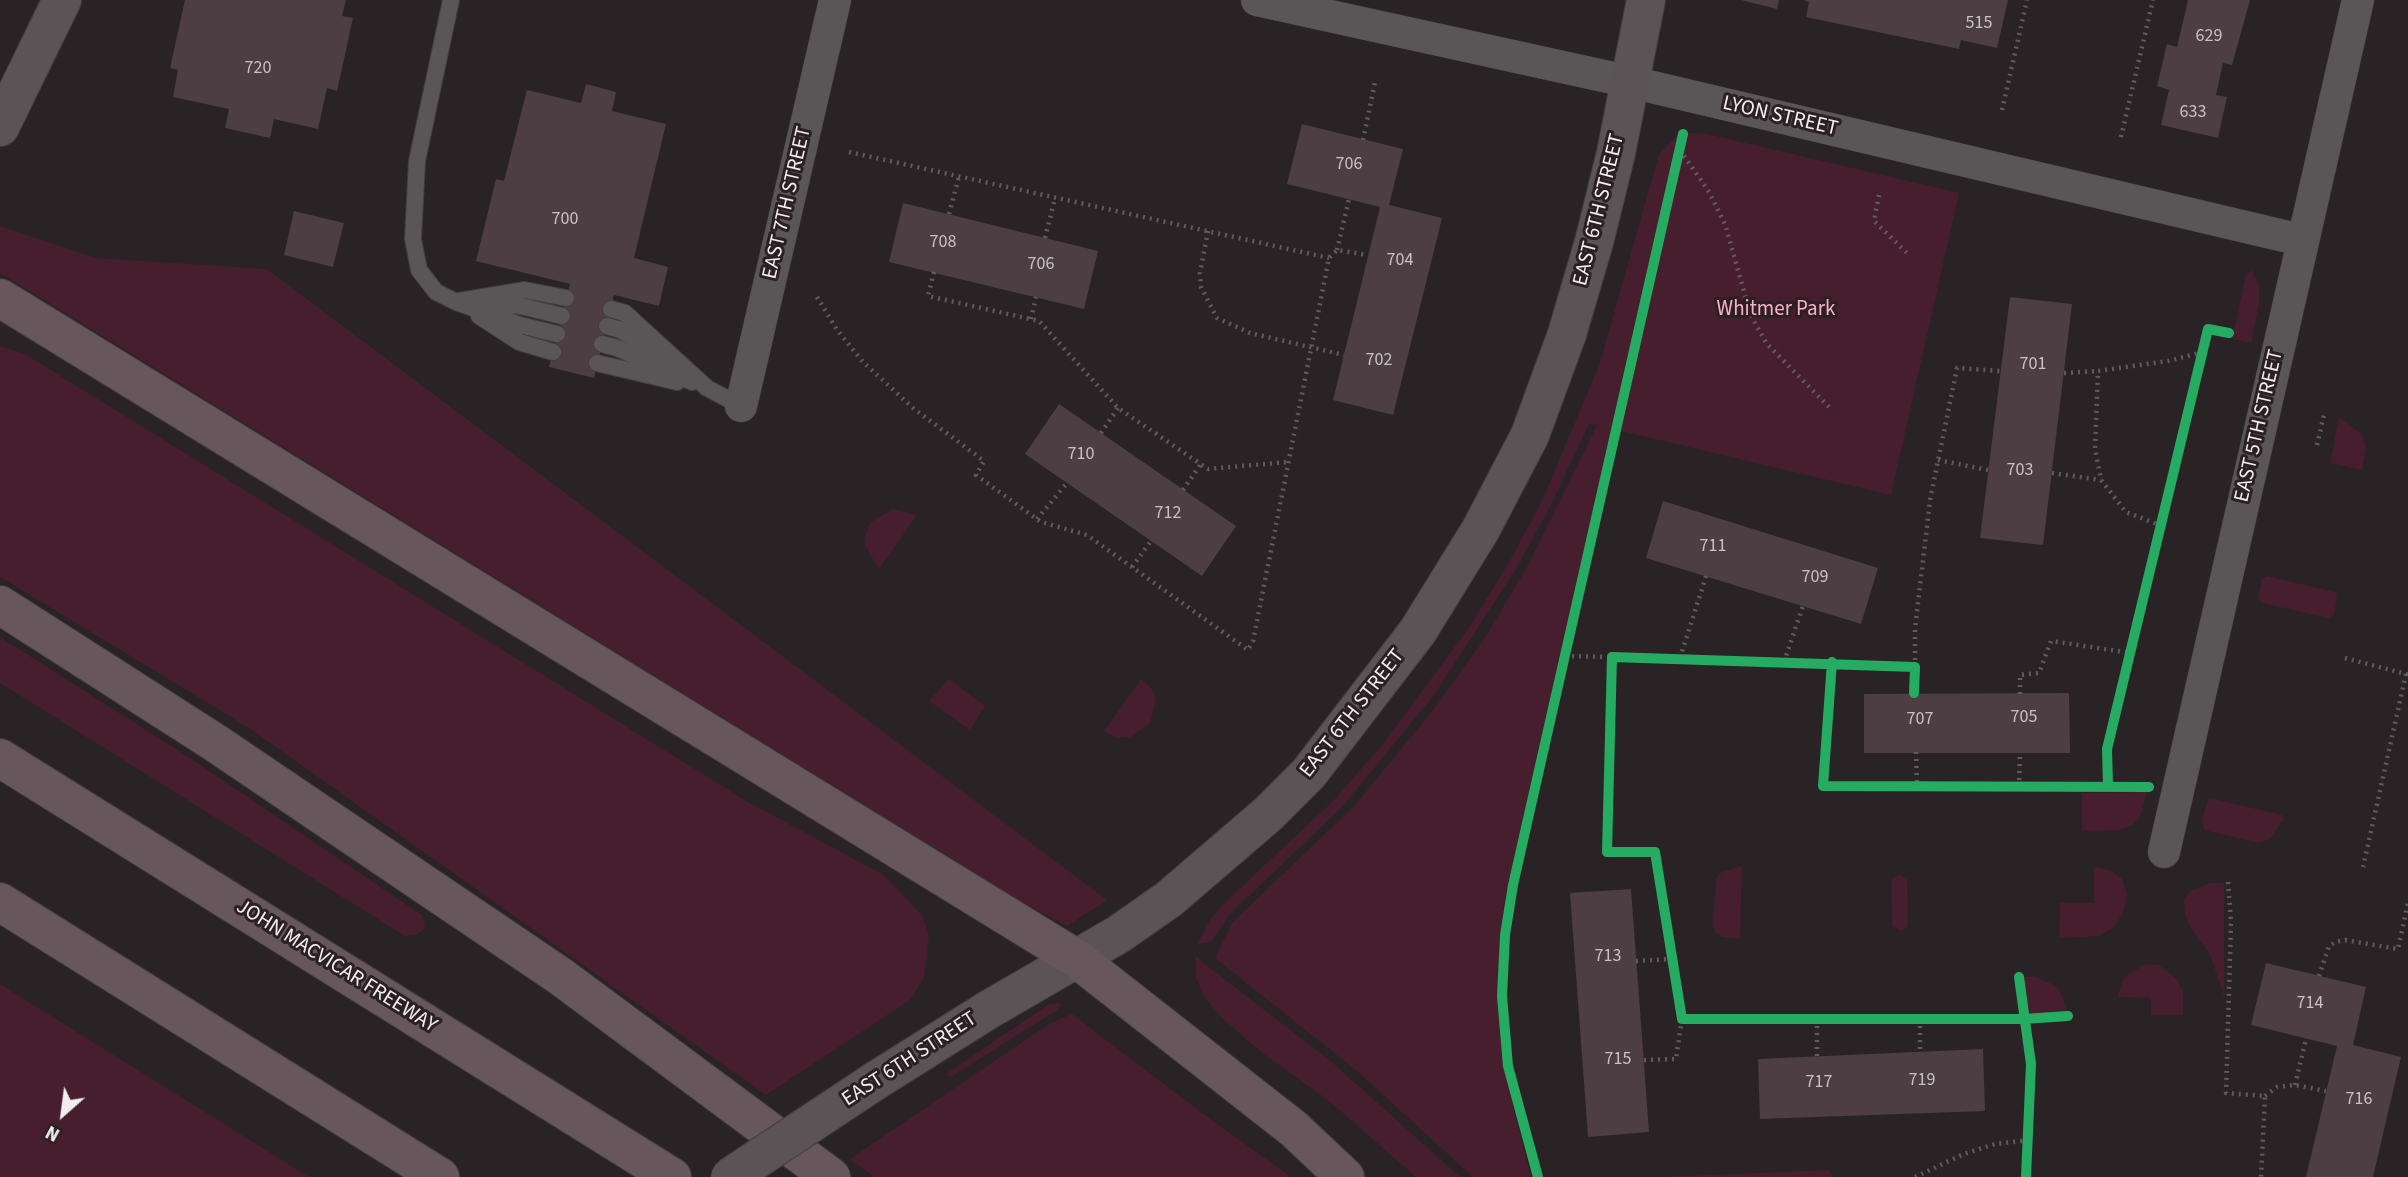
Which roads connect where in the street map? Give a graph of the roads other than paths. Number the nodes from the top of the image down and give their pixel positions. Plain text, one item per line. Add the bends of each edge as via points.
1 (62, 0) edge
2 (451, 0) edge
3 (835, 0) edge
4 (1257, 0) edge
5 (1646, 0) edge
6 (2358, 0) edge
7 (1632, 82) junction
8 (0, 127) edge
9 (2301, 240) junction
10 (0, 298) edge
11 (566, 299) dead end
12 (456, 302) junction
13 (611, 309) dead end
14 (562, 316) dead end
15 (607, 326) dead end
16 (557, 334) dead end
17 (602, 344) dead end
18 (553, 352) dead end
19 (597, 363) dead end
20 (707, 388) junction
21 (741, 406) joint
22 (0, 605) edge
23 (0, 758) edge
24 (2164, 852) dead end
25 (0, 902) edge
26 (1077, 959) junction
27 (440, 1177) edge
28 (672, 1177) edge
29 (730, 1177) edge
30 (831, 1177) edge
31 (1345, 1177) edge

1 - 8 main road
2 - 12 lane via 420,139 413,239 419,270 436,292
3 - 21 street, EAST 7TH STREET
4 - 7 street, LYON STREET
5 - 7 main road, EAST 6TH STREET
6 - 9 street, EAST 5TH STREET
7 - 9 street, LYON STREET
7 - 26 main road, EAST 6TH STREET via 1594,242 1530,435 1481,529 1418,631 1331,746 1268,814 1168,899
9 - 24 street, EAST 5TH STREET
10 - 26 highway
11 - 12 lane via 525,290
12 - 14 lane via 521,306
12 - 16 lane
12 - 18 lane via 519,342
13 - 20 lane via 625,313
15 - 20 lane via 621,330
17 - 20 lane
19 - 20 lane
20 - 21 lane
22 - 30 highway via 214,742 560,976
23 - 28 highway, JOHN MACVICAR FREEWAY
25 - 27 highway
26 - 29 main road, EAST 6TH STREET, bridge via 988,1010
26 - 31 highway via 1294,1129

